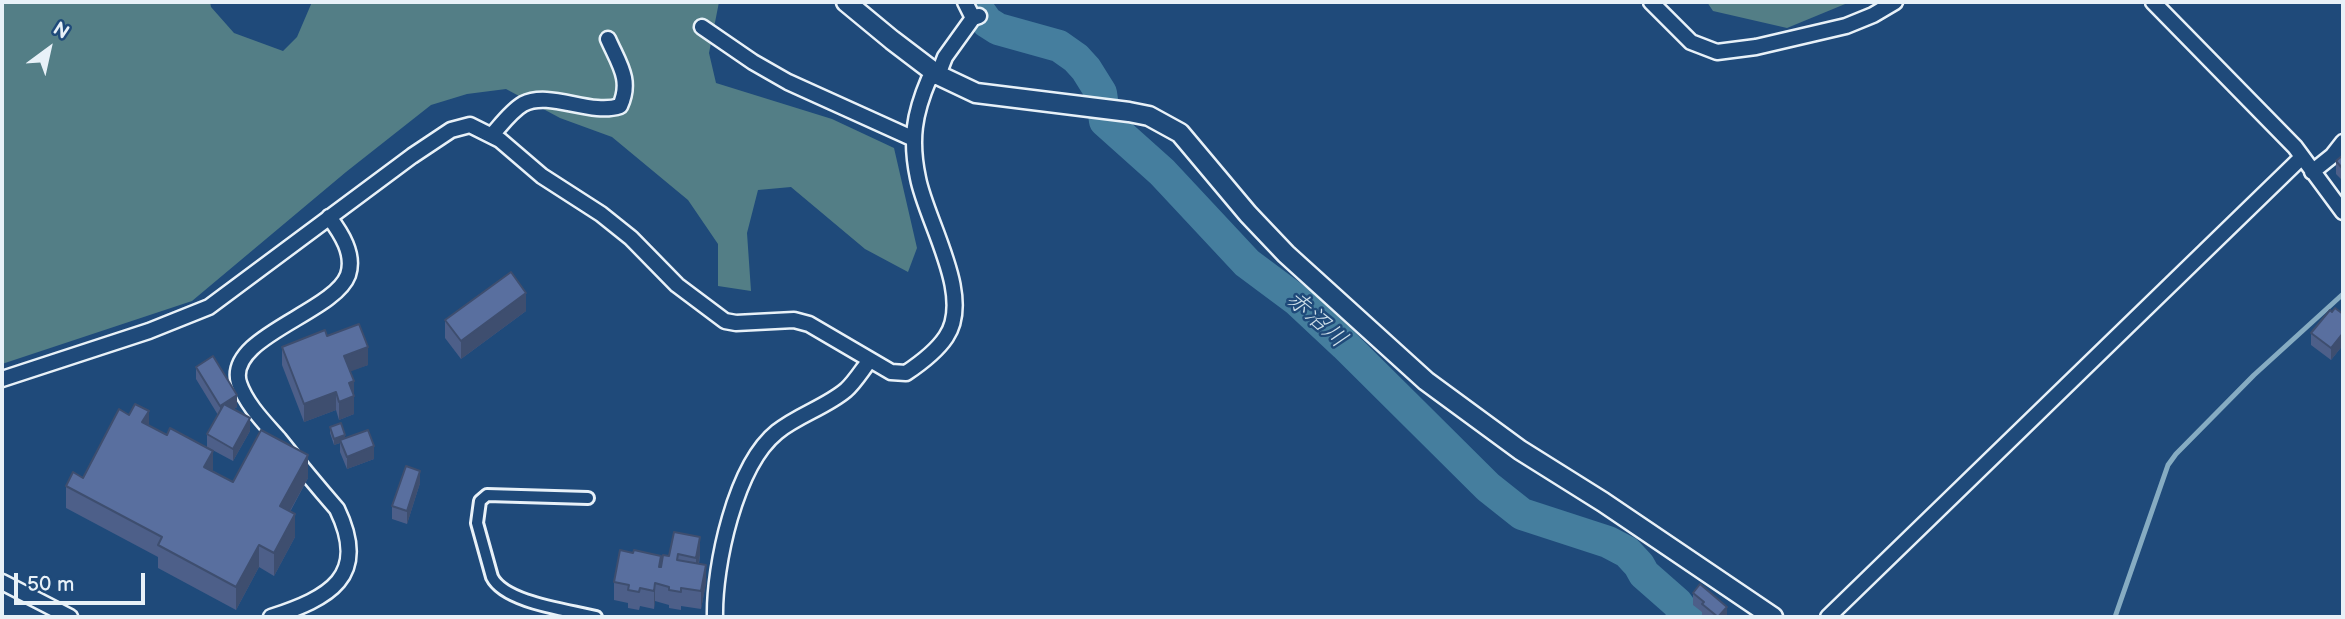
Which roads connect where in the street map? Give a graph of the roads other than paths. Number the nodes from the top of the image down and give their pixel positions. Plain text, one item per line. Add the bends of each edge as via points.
1 (846, 2) edge
2 (965, 2) edge
3 (1650, 2) edge
4 (1895, 2) edge
5 (2153, 2) edge
6 (702, 27) dead end
7 (607, 40) dead end
8 (938, 75) junction
9 (492, 135) junction
10 (914, 139) junction
11 (2343, 142) edge
12 (2302, 157) junction
13 (2312, 172) junction
14 (2343, 212) edge
15 (329, 216) junction
16 (870, 360) junction
17 (2, 379) edge
18 (588, 498) dead end
19 (2, 582) edge
20 (70, 617) edge
21 (271, 617) edge
22 (596, 617) edge
23 (715, 617) edge
24 (1773, 617) edge
25 (1828, 617) edge

1 - 8 street
2 - 8 street via 976,17 945,57
3 - 4 street via 1691,42 1726,52 1846,26
5 - 12 street
6 - 10 street via 788,82
7 - 9 street via 626,84 620,106 608,110 539,100 525,103
8 - 10 street via 929,79 918,104
8 - 24 street via 976,93 1129,112 1149,116 1180,132 1286,254 1426,381 1520,450
9 - 15 street via 470,125 451,130
9 - 16 street via 542,176 601,214 677,285 725,320 809,324
10 - 16 street via 918,180 952,278 953,321 933,353 906,373 891,372
11 - 13 street
12 - 13 street
12 - 25 street
13 - 14 street
15 - 17 street via 217,302 191,316
15 - 21 street via 349,256 348,276 337,290 252,347 238,373 255,411 337,509 349,543 348,559 331,590 307,606
16 - 23 street via 848,388 775,433 755,459 727,525
18 - 22 street via 486,495 480,501 477,523 496,586 515,596
19 - 20 street

